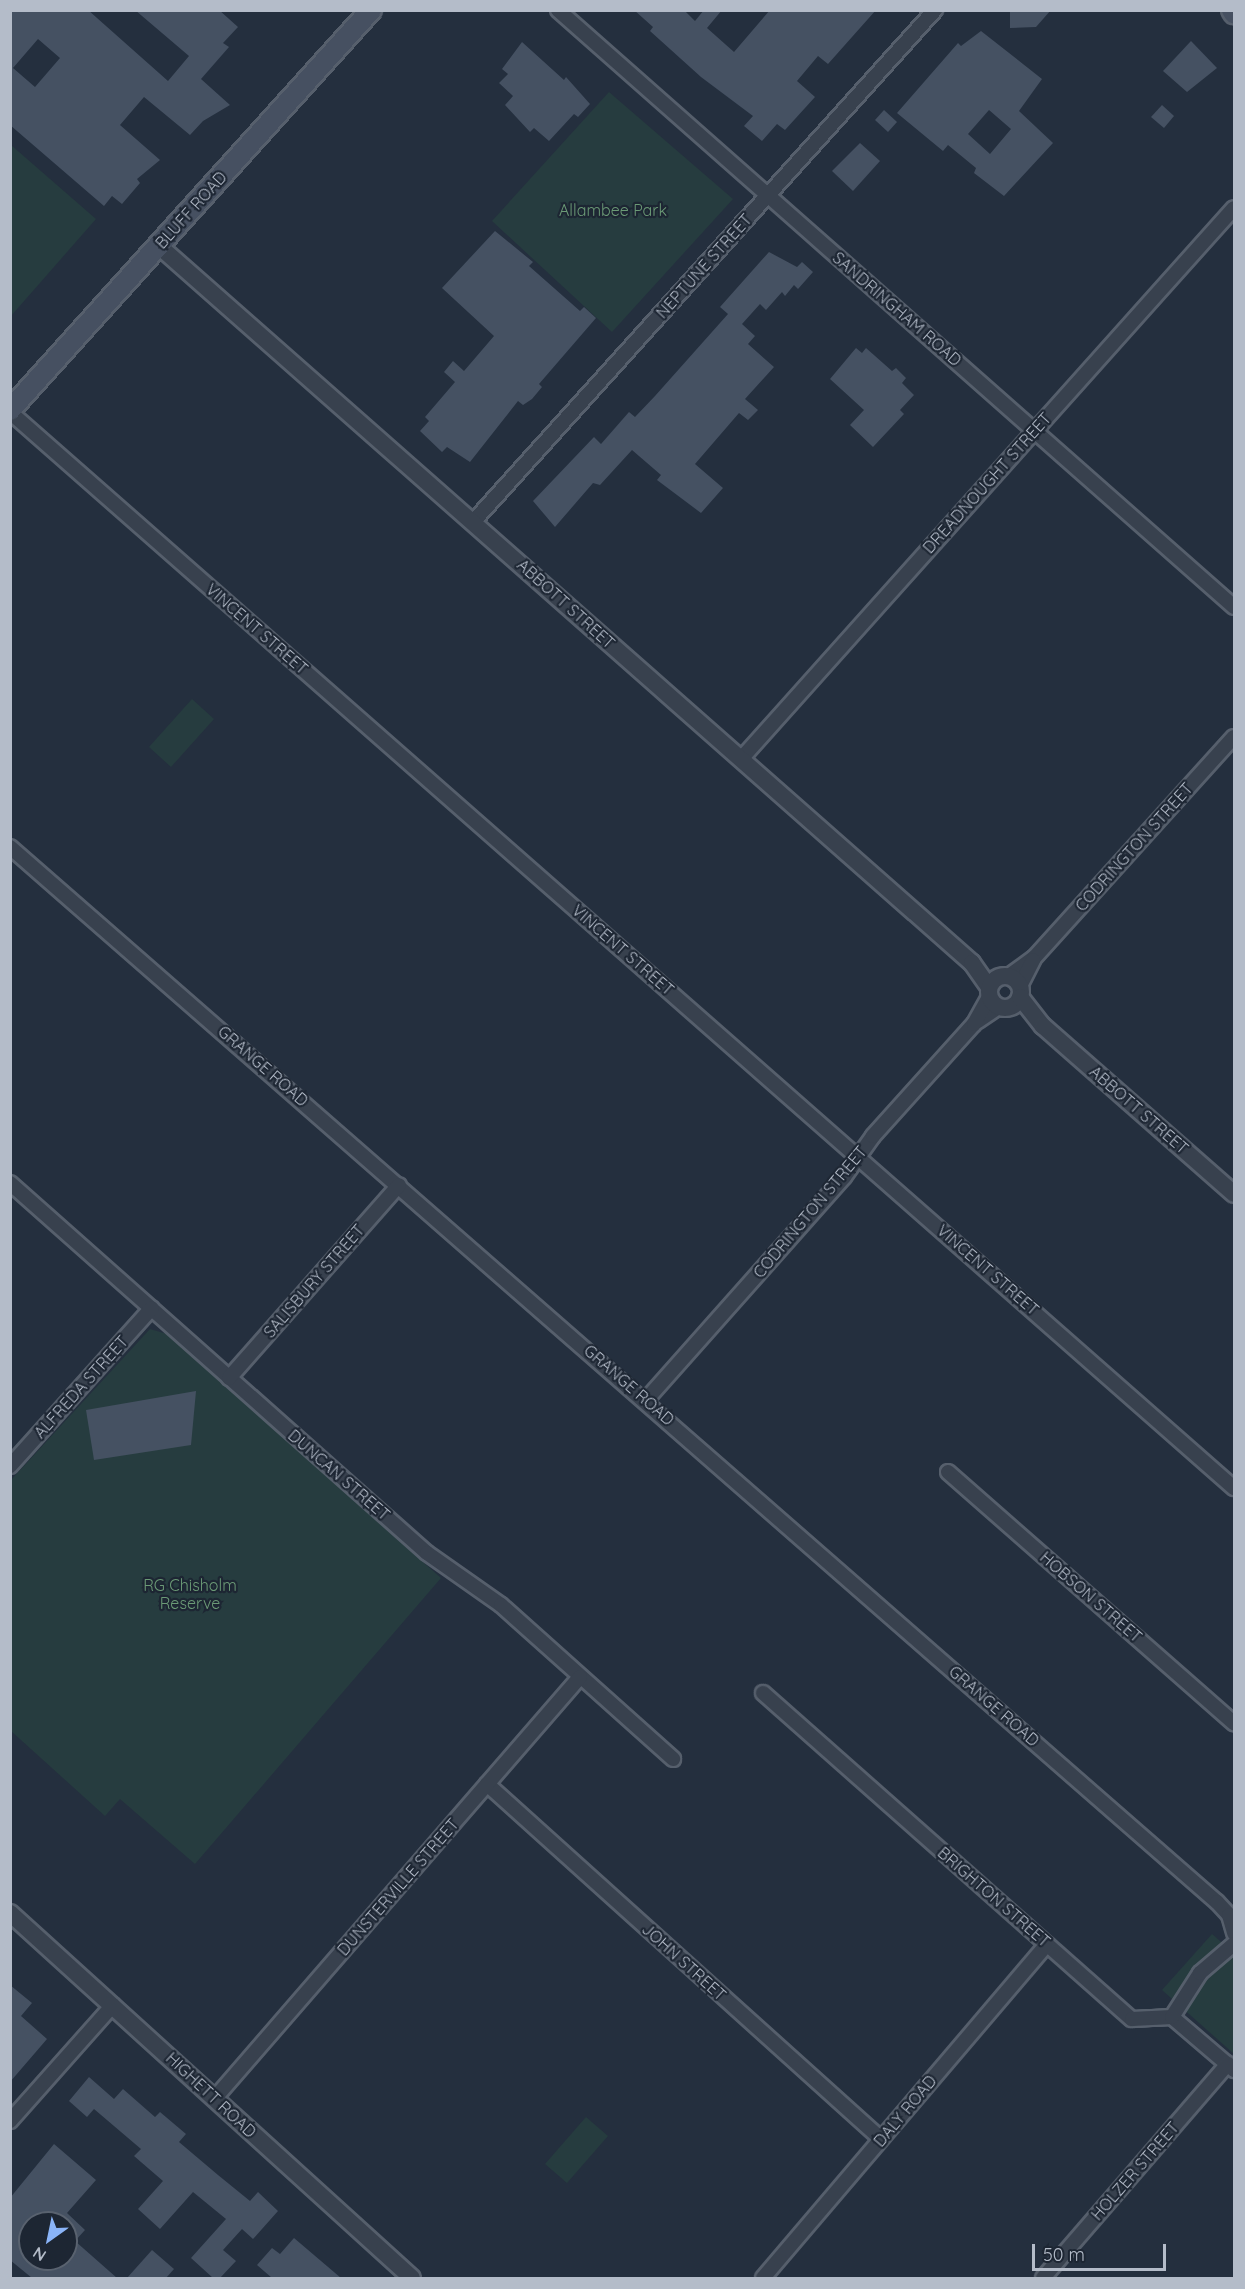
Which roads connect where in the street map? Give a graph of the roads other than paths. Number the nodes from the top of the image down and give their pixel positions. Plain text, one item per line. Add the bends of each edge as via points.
1 (371, 10) edge
2 (558, 10) edge
3 (935, 10) edge
4 (768, 195) junction
5 (1234, 208) edge
6 (159, 246) junction
7 (10, 411) edge
8 (1035, 431) junction
9 (473, 522) junction
10 (1234, 607) edge
11 (1234, 737) edge
12 (741, 759) junction
13 (10, 847) edge
14 (1004, 992) junction
15 (858, 1156) junction
16 (10, 1183) edge
17 (399, 1185) junction
18 (1234, 1194) edge
19 (152, 1308) junction
20 (229, 1378) junction
21 (646, 1400) junction
22 (10, 1466) edge
23 (948, 1472) dead end
24 (1234, 1488) edge
25 (580, 1677) junction
26 (763, 1693) dead end
27 (1234, 1723) edge
28 (673, 1759) dead end
29 (487, 1784) junction
30 (10, 1913) edge
31 (1233, 1925) edge
32 (1047, 1944) junction
33 (1234, 1944) edge
34 (113, 2005) junction
35 (1172, 2017) junction
36 (1231, 2067) edge
37 (215, 2098) junction
38 (10, 2121) edge
39 (881, 2139) junction
40 (406, 2277) edge
41 (763, 2278) edge
42 (1044, 2278) edge

1 - 6 main road, BLUFF ROAD
2 - 4 street, SANDRINGHAM ROAD
3 - 4 street, NEPTUNE STREET
4 - 8 street, SANDRINGHAM ROAD
4 - 9 street, NEPTUNE STREET
5 - 8 street, DREADNOUGHT STREET
6 - 7 main road, BLUFF ROAD
6 - 9 street, ABBOTT STREET
7 - 15 street, VINCENT STREET
8 - 10 street, SANDRINGHAM ROAD
8 - 12 street, DREADNOUGHT STREET
9 - 12 street, ABBOTT STREET
11 - 14 street, CODRINGTON STREET
12 - 14 street, ABBOTT STREET
13 - 17 street, GRANGE ROAD
14 - 15 street, CODRINGTON STREET
14 - 18 street, ABBOTT STREET
15 - 21 street, CODRINGTON STREET
15 - 24 street, VINCENT STREET
16 - 19 street, DUNCAN STREET
17 - 20 street, SALISBURY STREET
17 - 21 street, GRANGE ROAD
19 - 20 street, DUNCAN STREET
19 - 22 street, ALFREDA STREET
20 - 25 street, DUNCAN STREET via 427,1554 501,1605
21 - 31 street, GRANGE ROAD via 1217,1902
23 - 27 street, HOBSON STREET
25 - 28 street, DUNCAN STREET
25 - 29 street, DUNSTERVILLE STREET
26 - 32 street, BRIGHTON STREET
29 - 37 street, DUNSTERVILLE STREET
29 - 39 street, JOHN STREET
30 - 34 street, HIGHETT ROAD
32 - 35 street, BRIGHTON STREET via 1132,2019
32 - 39 street, DALY ROAD
33 - 35 street via 1200,1973
34 - 37 street, HIGHETT ROAD
34 - 38 street
35 - 36 street
36 - 42 street, HOLZER STREET
37 - 40 street, HIGHETT ROAD
39 - 41 street, DALY ROAD

